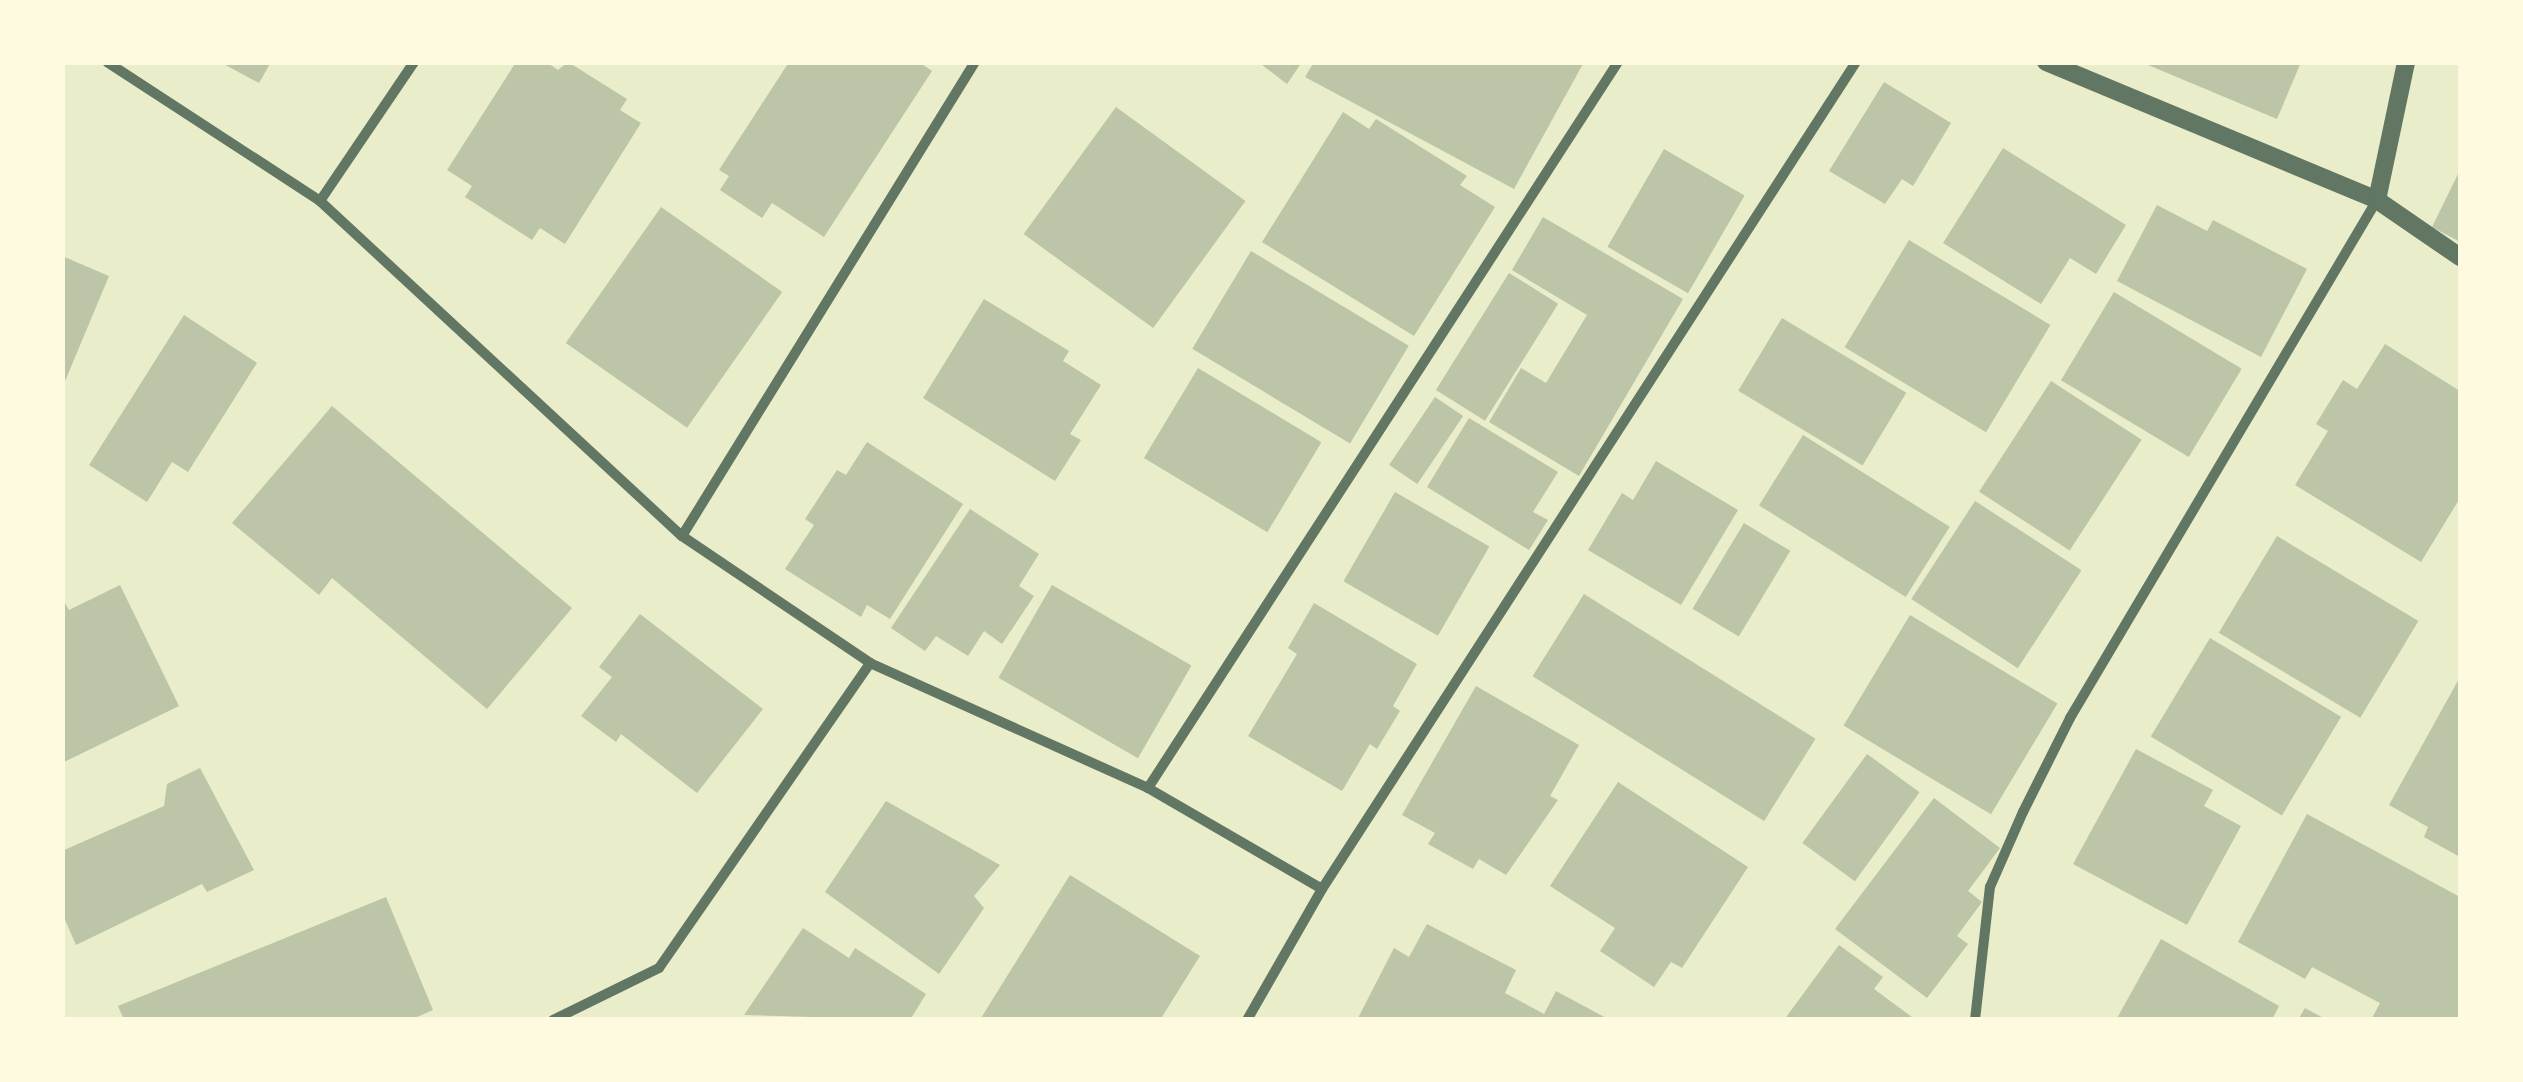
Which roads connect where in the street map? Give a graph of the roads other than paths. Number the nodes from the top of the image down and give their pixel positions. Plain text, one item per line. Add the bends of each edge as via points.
1 (107, 62) edge
2 (414, 62) edge
3 (975, 62) edge
4 (1618, 62) edge
5 (1856, 62) edge
6 (2046, 62) edge
7 (2406, 62) edge
8 (2377, 200) junction
9 (320, 202) junction
10 (2460, 256) edge
11 (682, 536) junction
12 (870, 662) junction
13 (1148, 788) junction
14 (1322, 889) junction
15 (553, 1020) edge
16 (1247, 1020) edge
17 (1975, 1020) edge

1 - 9 street
2 - 9 street
3 - 11 street
4 - 13 street
5 - 14 street
6 - 8 street
7 - 8 street
8 - 10 street
8 - 17 street via 2070,718 2023,812 1990,887
9 - 11 street
11 - 12 street
12 - 13 street
12 - 15 street via 659,968
13 - 14 street
14 - 16 street

